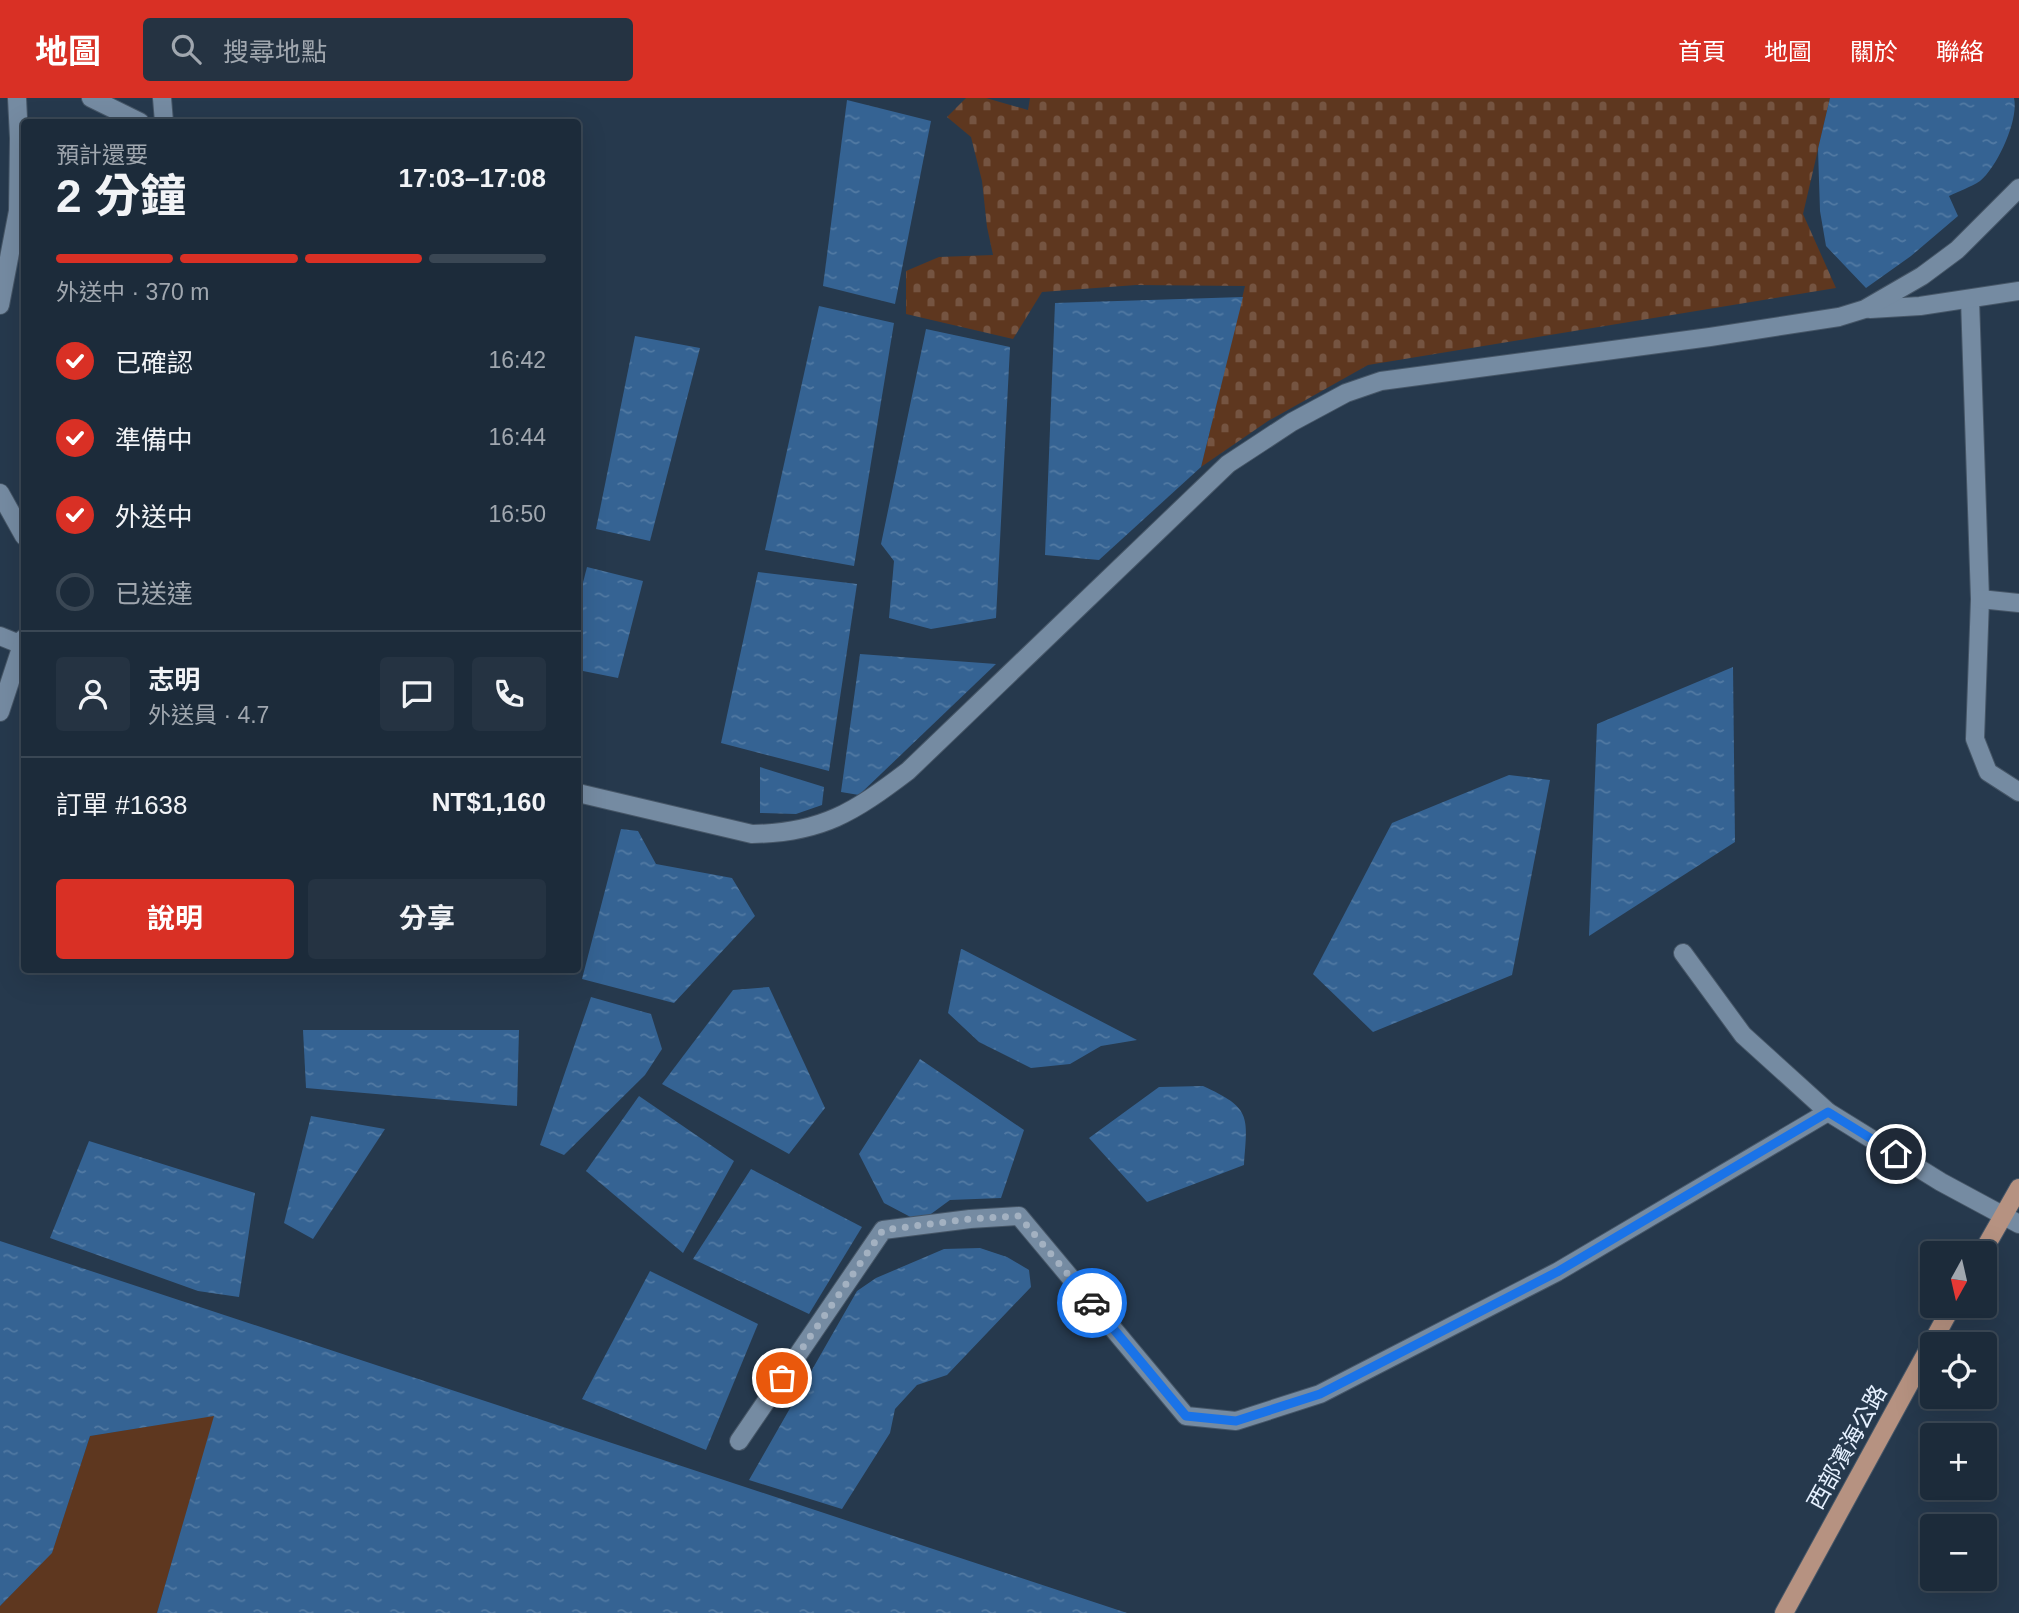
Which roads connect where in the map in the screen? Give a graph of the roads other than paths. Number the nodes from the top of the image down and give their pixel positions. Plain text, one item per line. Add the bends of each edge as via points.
1 (17, 98) edge
2 (91, 98) edge
3 (162, 98) edge
4 (134, 119) edge
5 (164, 119) edge
6 (2019, 188) edge
7 (2019, 291) edge
8 (1970, 299) junction
9 (0, 305) edge
10 (1865, 309) junction
11 (0, 493) edge
12 (21, 531) edge
13 (1980, 599) junction
14 (2019, 603) edge
15 (0, 636) edge
16 (21, 641) edge
17 (21, 651) edge
18 (0, 712) edge
19 (2019, 792) edge
20 (581, 794) edge
21 (1683, 953) dead end
22 (1828, 1112) junction
23 (2019, 1188) edge
24 (2011, 1220) edge
25 (1993, 1241) edge
26 (1945, 1318) edge
27 (739, 1441) dead end
28 (1784, 1613) edge

1 - 9 street via 18,211
2 - 4 street
3 - 5 street
6 - 10 street via 1956,250
7 - 8 street
8 - 10 street
8 - 13 street
10 - 20 street via 1710,337 1381,381 1346,393 1228,464 908,771 863,805 813,828 752,834
11 - 12 street
13 - 14 street
13 - 19 street via 1975,739 1988,772
15 - 16 street
17 - 18 street
21 - 22 street via 1743,1035
22 - 24 street
22 - 27 street via 1557,1272 1320,1394 1236,1421 1186,1416 1019,1216 883,1230
23 - 24 main road
24 - 25 main road
26 - 28 main road, 西部濱海公路

